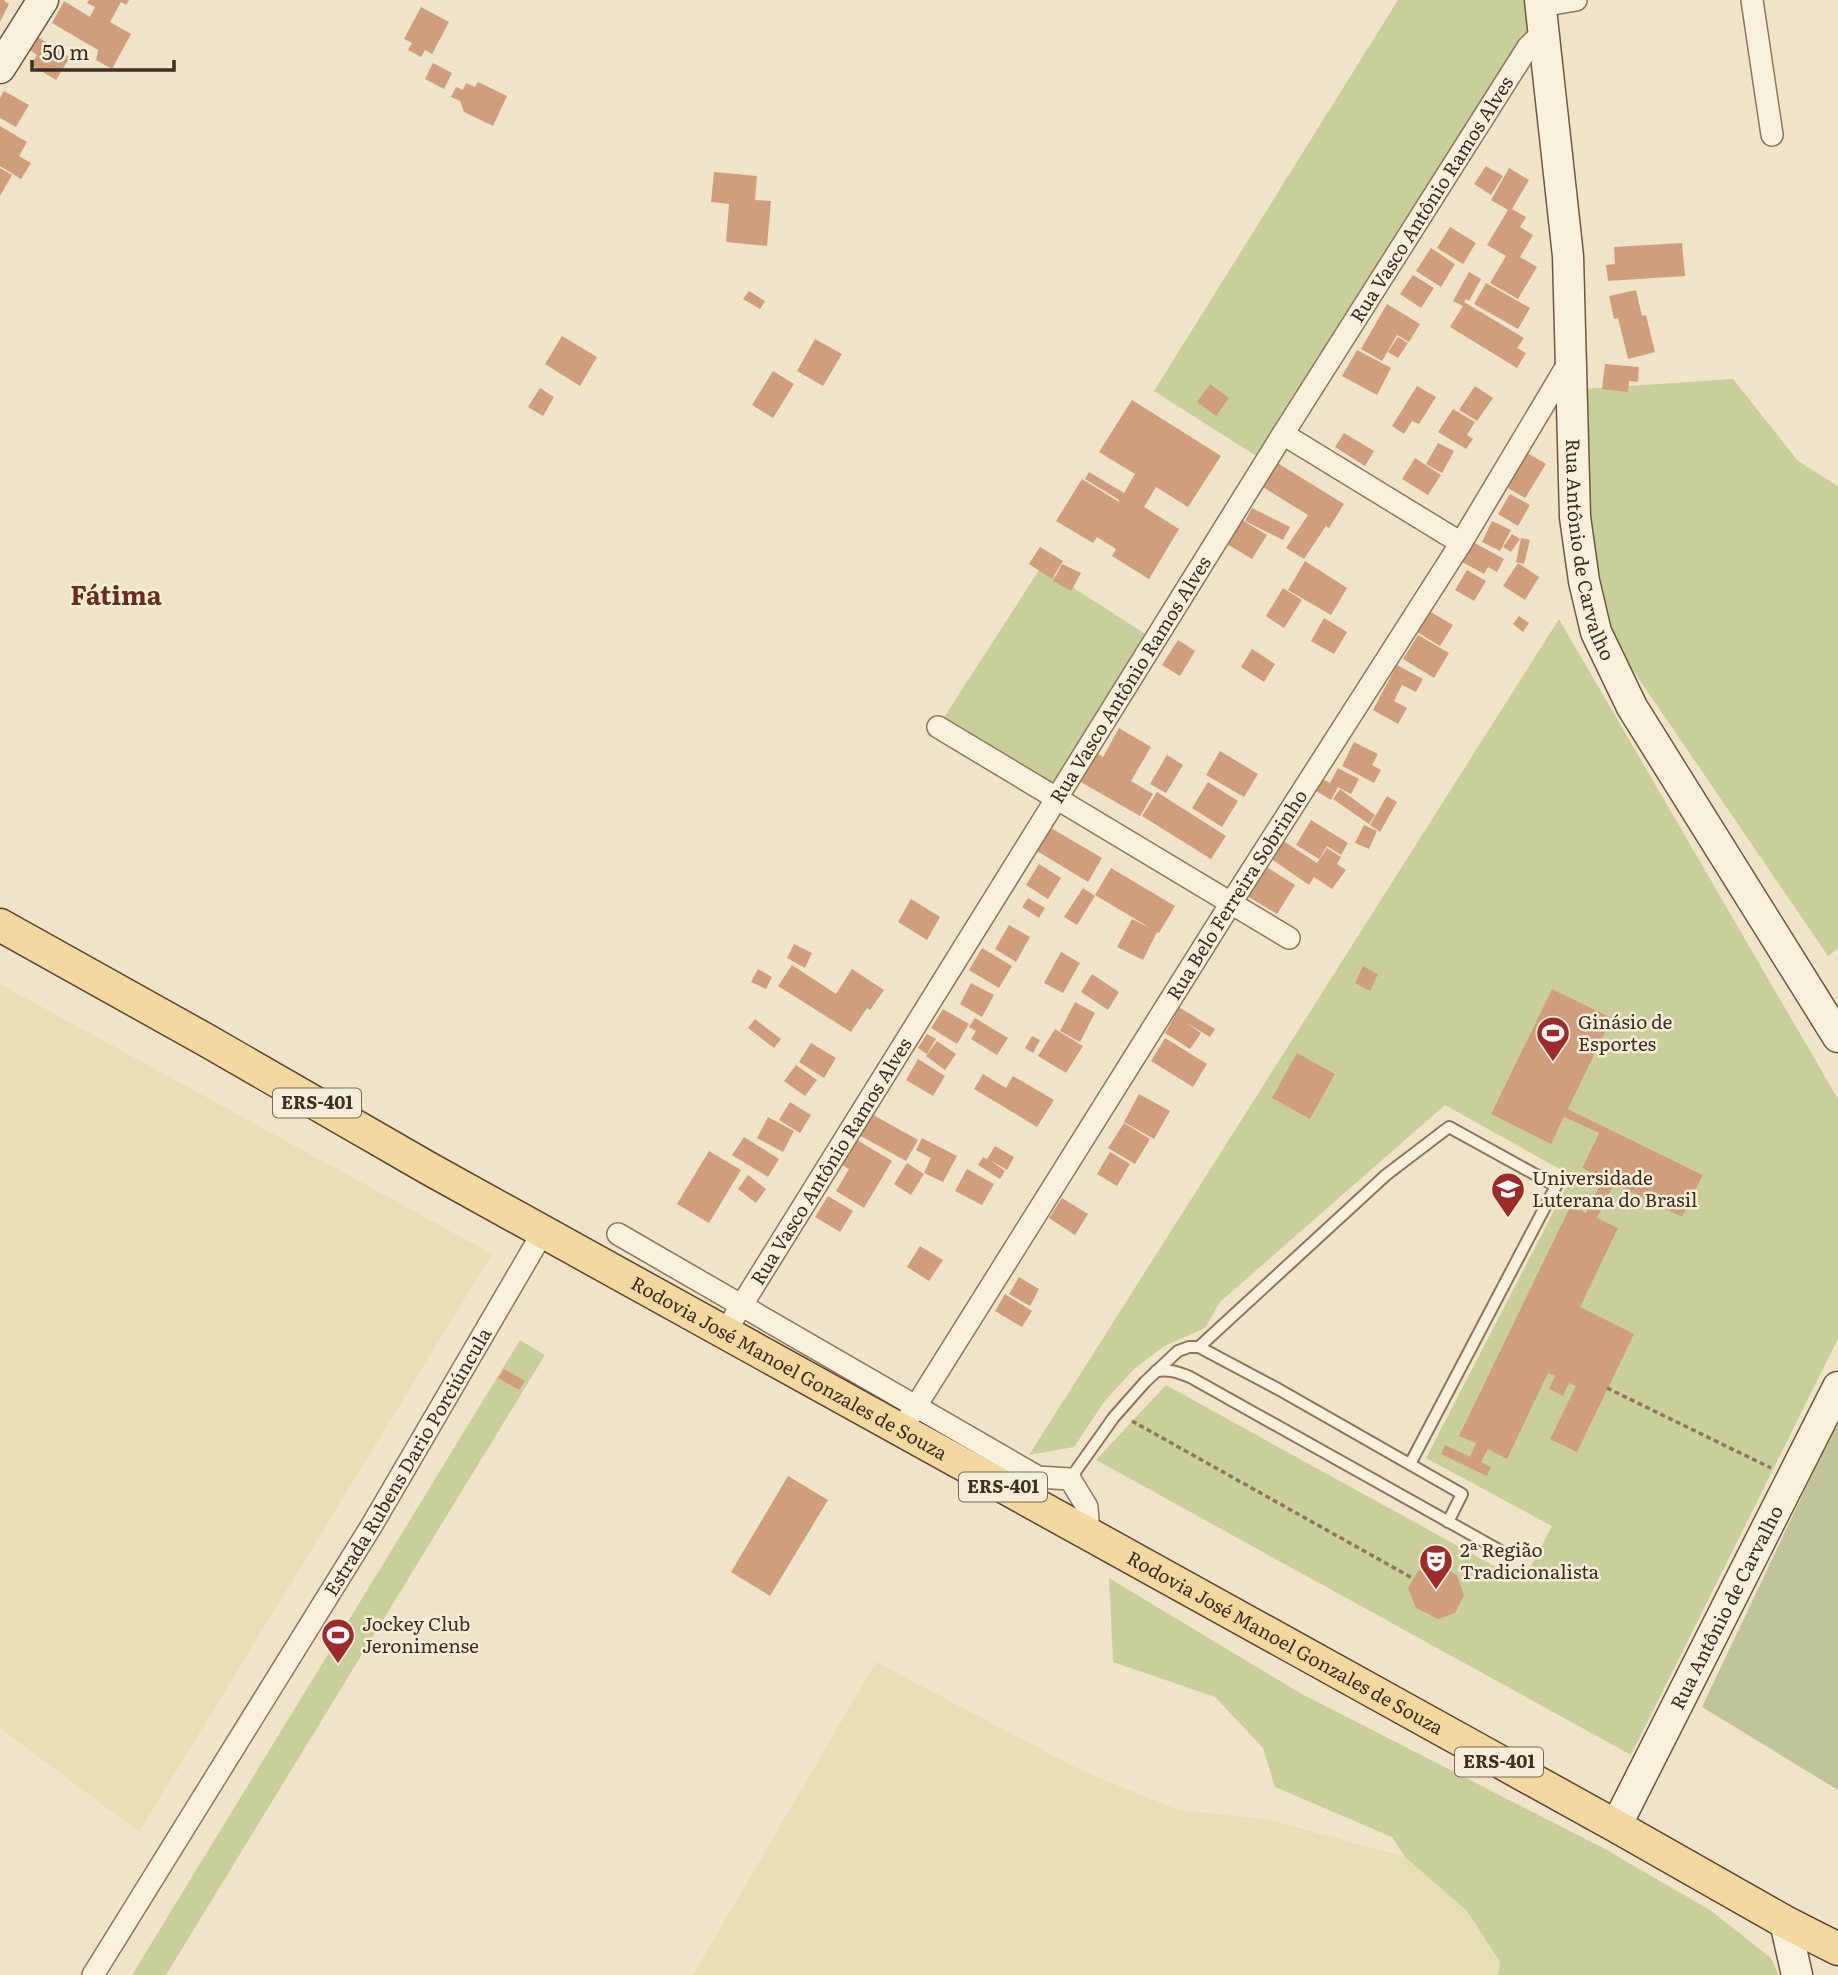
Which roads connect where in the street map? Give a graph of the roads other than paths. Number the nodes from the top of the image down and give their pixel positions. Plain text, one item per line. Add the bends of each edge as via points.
1 (43, 0) edge
2 (1576, 0) edge
3 (1752, 0) edge
4 (1541, 12) edge
5 (1, 65) edge
6 (1772, 135) dead end
7 (1572, 357) junction
8 (1283, 434) junction
9 (1461, 543) junction
10 (938, 727) dead end
11 (1055, 799) junction
12 (1231, 903) junction
13 (0, 925) edge
14 (1289, 938) dead end
15 (1838, 1037) edge
16 (543, 1231) junction
17 (618, 1234) dead end
18 (740, 1305) junction
19 (724, 1332) junction
20 (1199, 1347) junction
21 (1156, 1371) junction
22 (1838, 1387) edge
23 (908, 1418) junction
24 (1410, 1464) junction
25 (1038, 1477) junction
26 (1070, 1479) junction
27 (1009, 1490) junction
28 (1448, 1522) junction
29 (1089, 1535) junction
30 (1499, 1550) dead end
31 (1616, 1826) junction
32 (1785, 1922) junction
33 (1838, 1949) edge
34 (93, 1975) edge
35 (1797, 1975) edge

1 - 5 main road
2 - 4 street
3 - 6 street
4 - 7 main road, Rua Antônio de Carvalho via 1568,256
4 - 8 street, Rua Vasco Antônio Ramos Alves via 1528,47
7 - 9 street, Rua Belo Ferreira Sobrinho
7 - 15 main road, Rua Antônio de Carvalho via 1575,517 1596,632 1632,707
8 - 9 street
8 - 11 street, Rua Vasco Antônio Ramos Alves
9 - 12 street, Rua Belo Ferreira Sobrinho
10 - 11 street
11 - 12 street
11 - 18 street, Rua Vasco Antônio Ramos Alves
12 - 14 street
12 - 23 street, Rua Belo Ferreira Sobrinho
13 - 16 main road, Rodovia José Manoel Gonzales de Souza / ERS-401
16 - 19 main road, Rodovia José Manoel Gonzales de Souza / ERS-401
16 - 34 street, Estrada Rubens Dario Porciúncula via 372,1525
17 - 18 street
18 - 19 street, Rua Vasco Antônio Ramos Alves
18 - 23 street
19 - 23 main road, Rodovia José Manoel Gonzales de Souza / ERS-401
20 - 21 lane via 1178,1351
20 - 24 lane
20 - 24 lane via 1385,1175 1449,1127 1556,1186
21 - 26 lane via 1114,1417
21 - 28 lane via 1166,1369 1190,1377
22 - 31 main road, Rua Antônio de Carvalho
23 - 25 street
23 - 27 main road, Rodovia José Manoel Gonzales de Souza / ERS-401
24 - 28 lane via 1462,1494
25 - 26 street
25 - 27 street
26 - 29 street via 1087,1507
27 - 29 main road, Rodovia José Manoel Gonzales de Souza / ERS-401
28 - 30 lane
29 - 31 main road, Rodovia José Manoel Gonzales de Souza / ERS-401
31 - 32 main road, Rodovia José Manoel Gonzales de Souza / ERS-401
32 - 33 main road, Rodovia José Manoel Gonzales de Souza / ERS-401
32 - 35 main road

